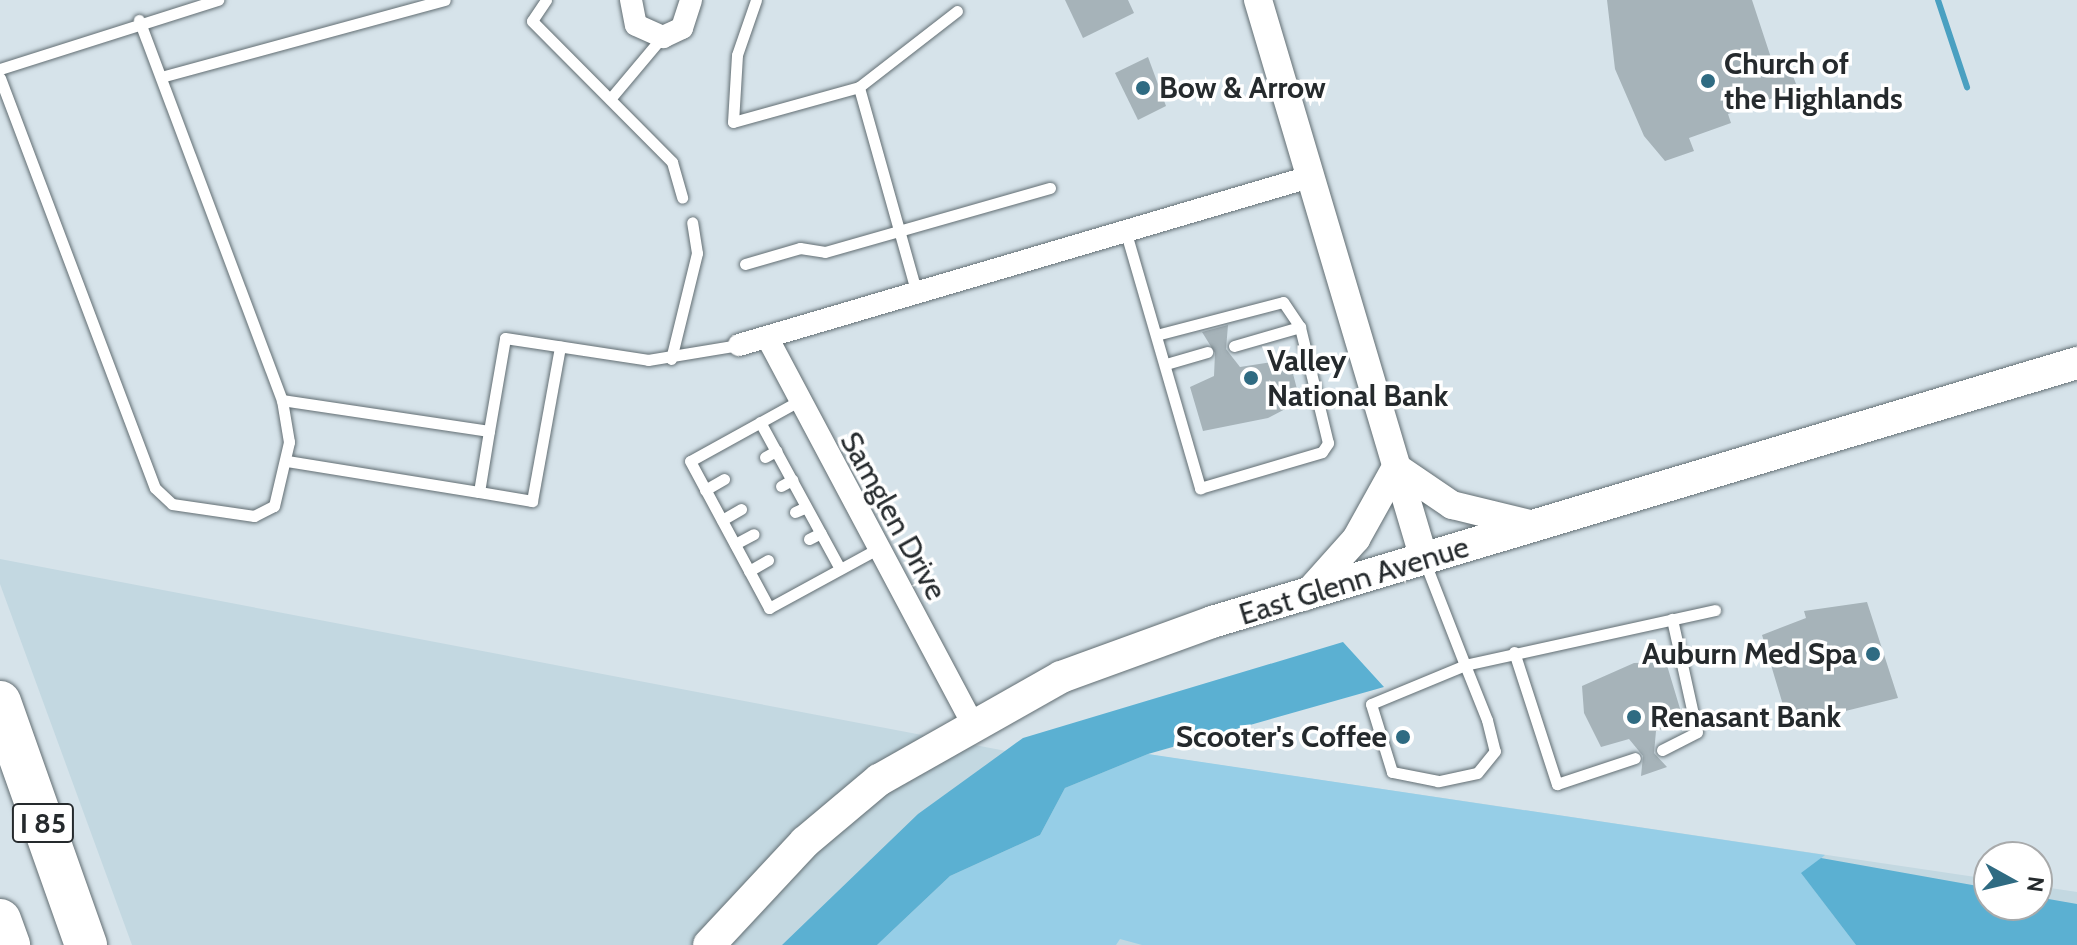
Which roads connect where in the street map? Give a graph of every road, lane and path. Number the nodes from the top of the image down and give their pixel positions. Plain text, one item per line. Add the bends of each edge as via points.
1 (218, 0) edge
2 (445, 0) edge
3 (546, 0) edge
4 (631, 0) edge
5 (691, 0) edge
6 (756, 0) edge
7 (1258, 0) edge
8 (957, 11) dead end
9 (139, 20) junction
10 (662, 37) junction
11 (0, 69) edge
12 (161, 77) junction
13 (0, 78) edge
14 (859, 87) junction
15 (610, 99) junction
16 (1313, 176) junction
17 (1050, 188) dead end
18 (682, 198) dead end
19 (692, 222) dead end
20 (900, 233) junction
21 (1126, 233) junction
22 (745, 264) dead end
23 (917, 294) junction
24 (1300, 327) junction
25 (1156, 335) junction
26 (767, 337) junction
27 (739, 345) joint
28 (1234, 346) dead end
29 (560, 347) junction
30 (1207, 352) dead end
31 (671, 359) junction
32 (2077, 363) edge
33 (1166, 364) junction
34 (282, 400) junction
35 (797, 402) junction
36 (760, 422) junction
37 (489, 431) junction
38 (287, 461) junction
39 (1396, 467) junction
40 (724, 479) dead end
41 (705, 490) junction
42 (479, 492) junction
43 (741, 509) dead end
44 (722, 520) junction
45 (1539, 526) junction
46 (754, 534) dead end
47 (735, 544) junction
48 (877, 549) junction
49 (1424, 559) junction
50 (768, 560) dead end
51 (840, 569) junction
52 (749, 571) junction
53 (1304, 597) junction
54 (1715, 610) dead end
55 (1672, 619) junction
56 (1514, 652) junction
57 (1465, 665) junction
58 (0, 702) edge
59 (972, 722) junction
60 (1662, 750) dead end
61 (1635, 758) dead end
62 (0, 920) edge
63 (9, 945) edge
64 (86, 945) edge
65 (709, 945) edge

1 - 9 lane
2 - 12 lane
3 - 15 lane via 532,21
4 - 10 street via 636,25
5 - 10 street via 682,28
6 - 14 lane via 737,55 733,122
7 - 16 street
8 - 14 lane
9 - 11 lane
9 - 12 lane
10 - 15 lane
12 - 34 lane
13 - 38 lane via 161,498 266,514
14 - 20 lane
15 - 18 lane via 672,162
16 - 21 street
16 - 39 street
17 - 20 lane
19 - 31 lane via 697,253
20 - 22 lane
20 - 23 lane
21 - 23 street
21 - 25 lane
23 - 26 street
24 - 25 lane via 1283,302
24 - 28 lane
24 - 33 lane via 1326,431 1322,452 1200,488
25 - 33 lane
26 - 27 street
26 - 35 street, Samglen Drive
27 - 31 lane
29 - 31 lane
29 - 37 lane via 505,338
29 - 42 lane via 532,501
30 - 33 lane
32 - 45 main road, East Glenn Avenue
34 - 37 lane
34 - 38 lane
35 - 36 lane
35 - 48 street, Samglen Drive
36 - 41 lane via 690,461
36 - 51 lane via 770,454 815,536
37 - 42 lane
38 - 42 lane
39 - 45 street via 1452,505
39 - 49 street
39 - 53 street via 1356,539
40 - 41 lane
41 - 44 lane
43 - 44 lane
44 - 47 lane
45 - 49 main road, East Glenn Avenue
46 - 47 lane
47 - 52 lane
48 - 51 lane
48 - 59 street, Samglen Drive
49 - 53 main road, East Glenn Avenue
49 - 57 lane
50 - 52 lane
51 - 52 lane via 769,608
53 - 59 main road, East Glenn Avenue via 1107,658
54 - 55 lane
55 - 56 lane
55 - 60 lane via 1697,732
56 - 57 lane
56 - 61 lane via 1557,784
57 - 57 lane via 1371,704 1392,772 1461,781 1488,764 1495,751
58 - 64 highway, I 85
59 - 65 main road, East Glenn Avenue via 841,810
62 - 63 highway

